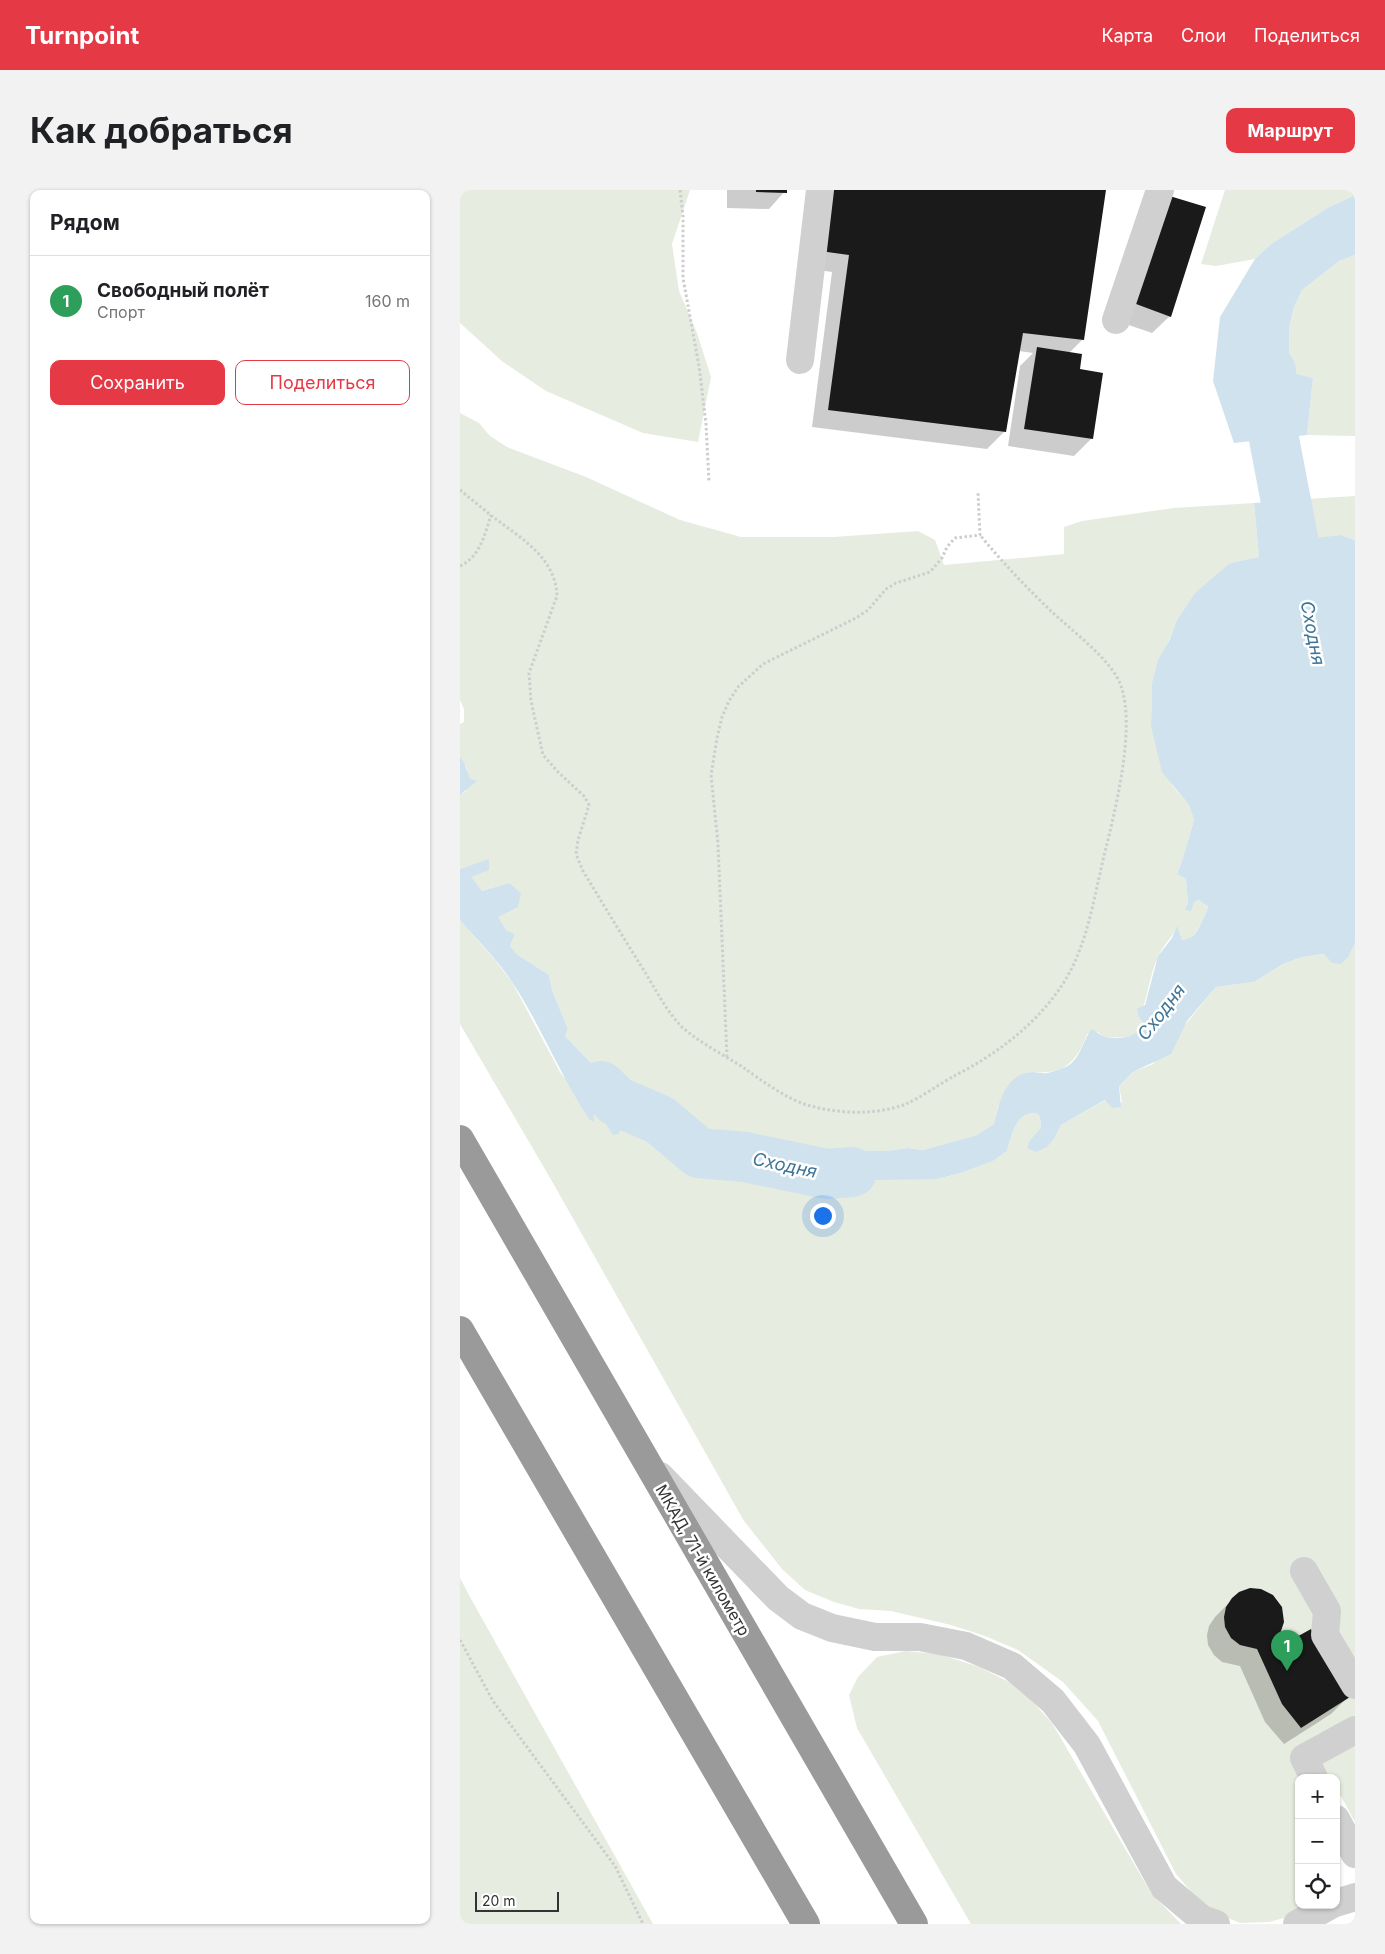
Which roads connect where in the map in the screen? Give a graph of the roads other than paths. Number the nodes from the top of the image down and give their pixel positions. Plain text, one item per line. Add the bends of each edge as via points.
1 (820, 190) edge
2 (1160, 190) edge
3 (1116, 320) dead end
4 (800, 360) dead end
5 (460, 1140) edge
6 (460, 1330) edge
7 (643, 1458) junction
8 (1304, 1571) dead end
9 (1355, 1685) edge
10 (1355, 1730) edge
11 (1312, 1774) edge
12 (1340, 1826) edge
13 (1355, 1854) edge
14 (1355, 1897) edge
15 (1340, 1902) edge
16 (1324, 1909) edge
17 (806, 1924) edge
18 (914, 1924) edge
19 (1216, 1924) edge
20 (1297, 1924) edge

1 - 4 lane
2 - 3 lane
5 - 7 highway, МКАД, 71-й километр
6 - 17 highway
7 - 18 highway, МКАД, 71-й километр
7 - 19 lane via 778,1598 802,1616 832,1628 875,1637 920,1637 966,1646 1012,1666 1053,1701 1087,1745 1164,1887 1202,1919
8 - 9 lane via 1327,1611 1325,1635
10 - 11 lane via 1304,1758
12 - 13 lane
14 - 15 lane
16 - 20 lane

